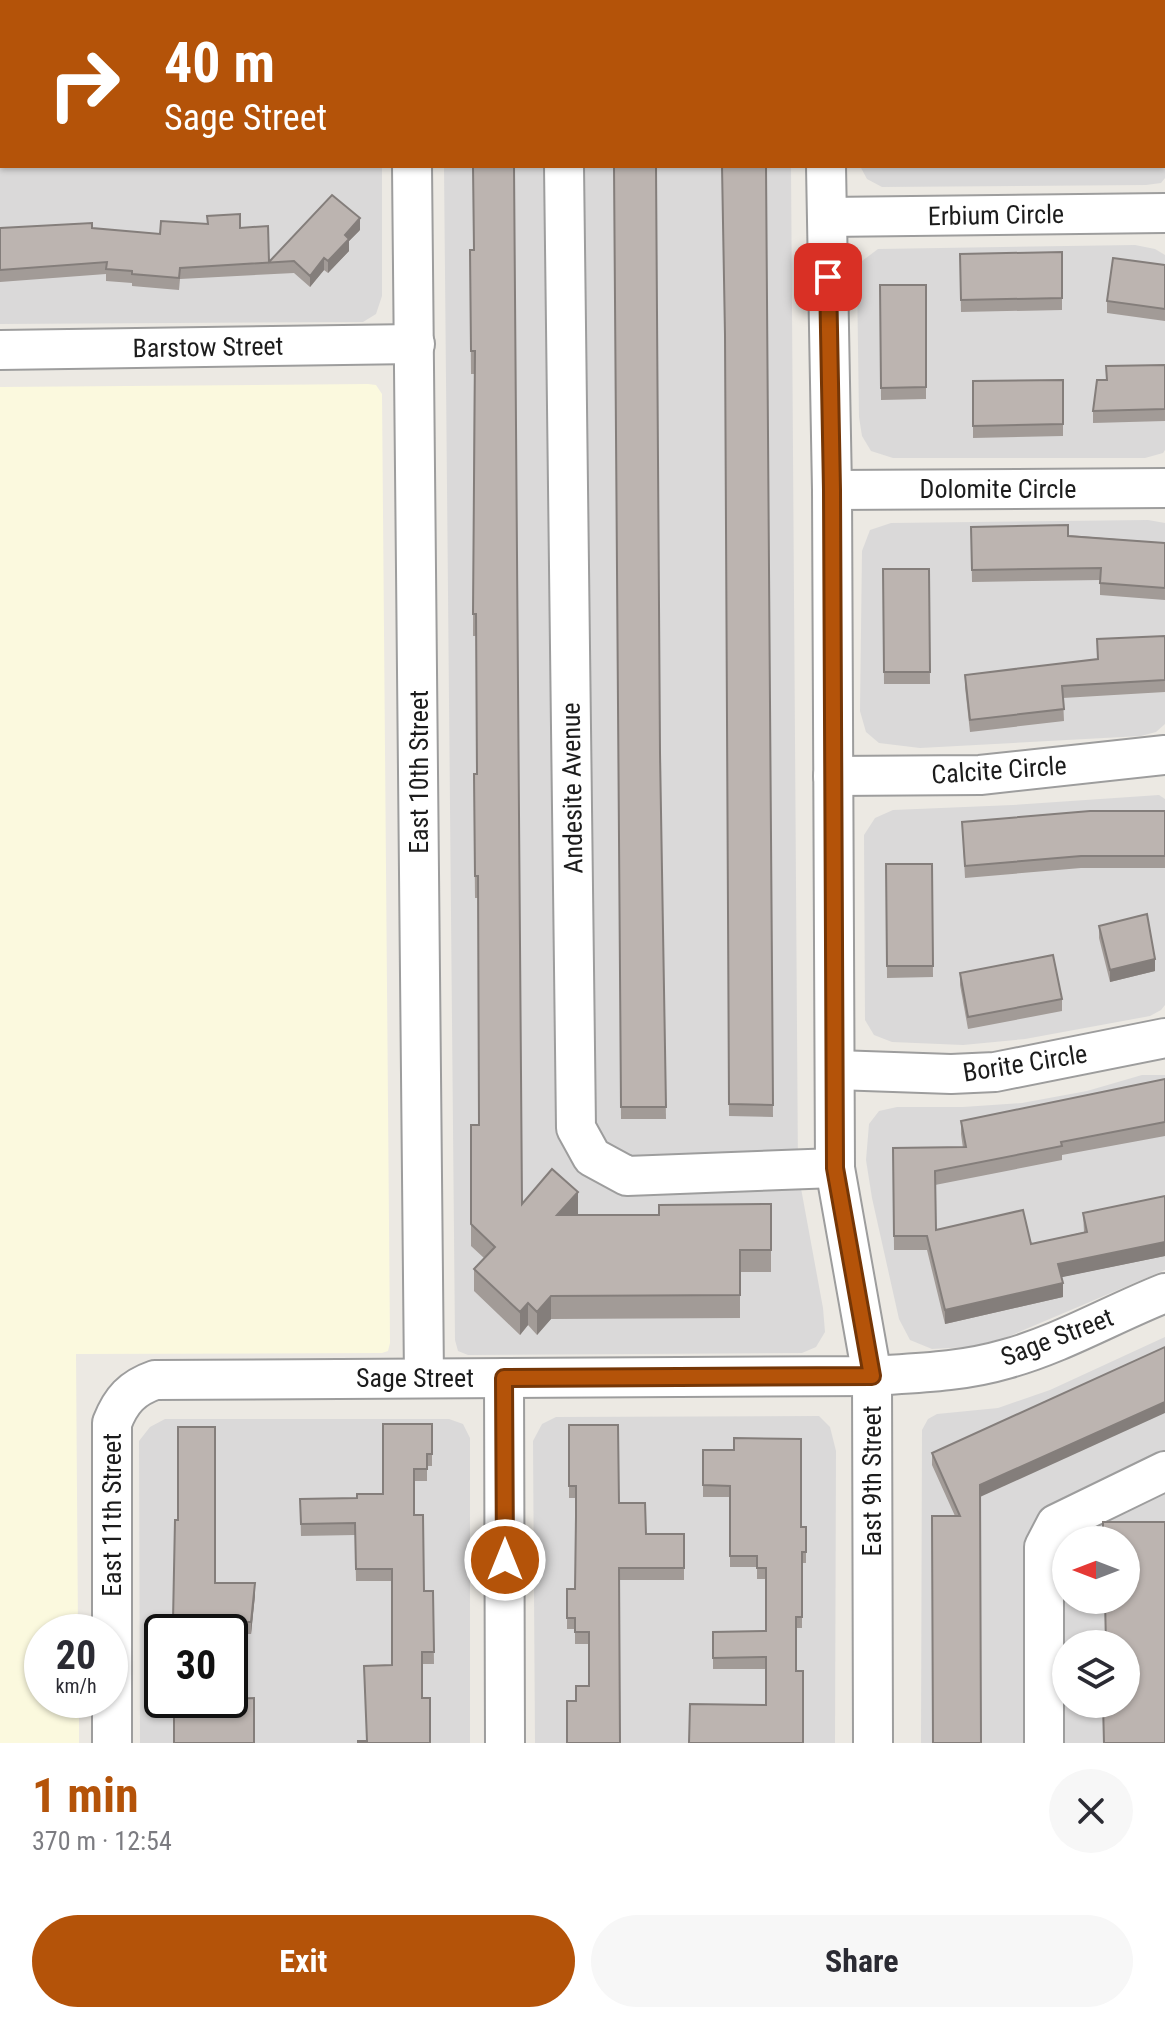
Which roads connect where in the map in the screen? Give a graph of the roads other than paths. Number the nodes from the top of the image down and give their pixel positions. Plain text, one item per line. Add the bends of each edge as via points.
1 (412, 168) edge
2 (564, 168) edge
3 (826, 168) edge
4 (1165, 213) edge
5 (827, 217) junction
6 (415, 344) junction
7 (0, 350) edge
8 (1165, 488) edge
9 (832, 490) junction
10 (1165, 755) edge
11 (833, 776) junction
12 (1165, 1038) edge
13 (836, 1070) junction
14 (835, 1168) junction
15 (1165, 1293) edge
16 (872, 1376) junction
17 (424, 1378) junction
18 (504, 1378) junction
19 (133, 1389) joint
20 (1165, 1471) edge
21 (112, 1743) edge
22 (505, 1743) edge
23 (873, 1743) edge
24 (1044, 1743) edge

1 - 6 street, East 10th Street
2 - 14 street, Andesite Avenue via 576,1128 592,1157 627,1176
3 - 5 street, East 9th Street
4 - 5 street, Erbium Circle
5 - 9 street, East 9th Street
6 - 7 street, Barstow Street
6 - 17 street, East 10th Street
8 - 9 street, Dolomite Circle
9 - 11 street, East 9th Street
10 - 11 street, Calcite Circle via 980,775
11 - 13 street, East 9th Street
12 - 13 street, Borite Circle via 995,1072
13 - 14 street, East 9th Street
14 - 16 street, East 9th Street
15 - 16 street, Sage Street via 1007,1359 950,1371
16 - 18 street, Sage Street
16 - 23 street, East 9th Street
17 - 18 street, Sage Street
17 - 19 street, Sage Street via 155,1380
18 - 22 street
19 - 21 street, East 11th Street via 119,1404 112,1423
20 - 24 street via 1056,1524 1044,1547

